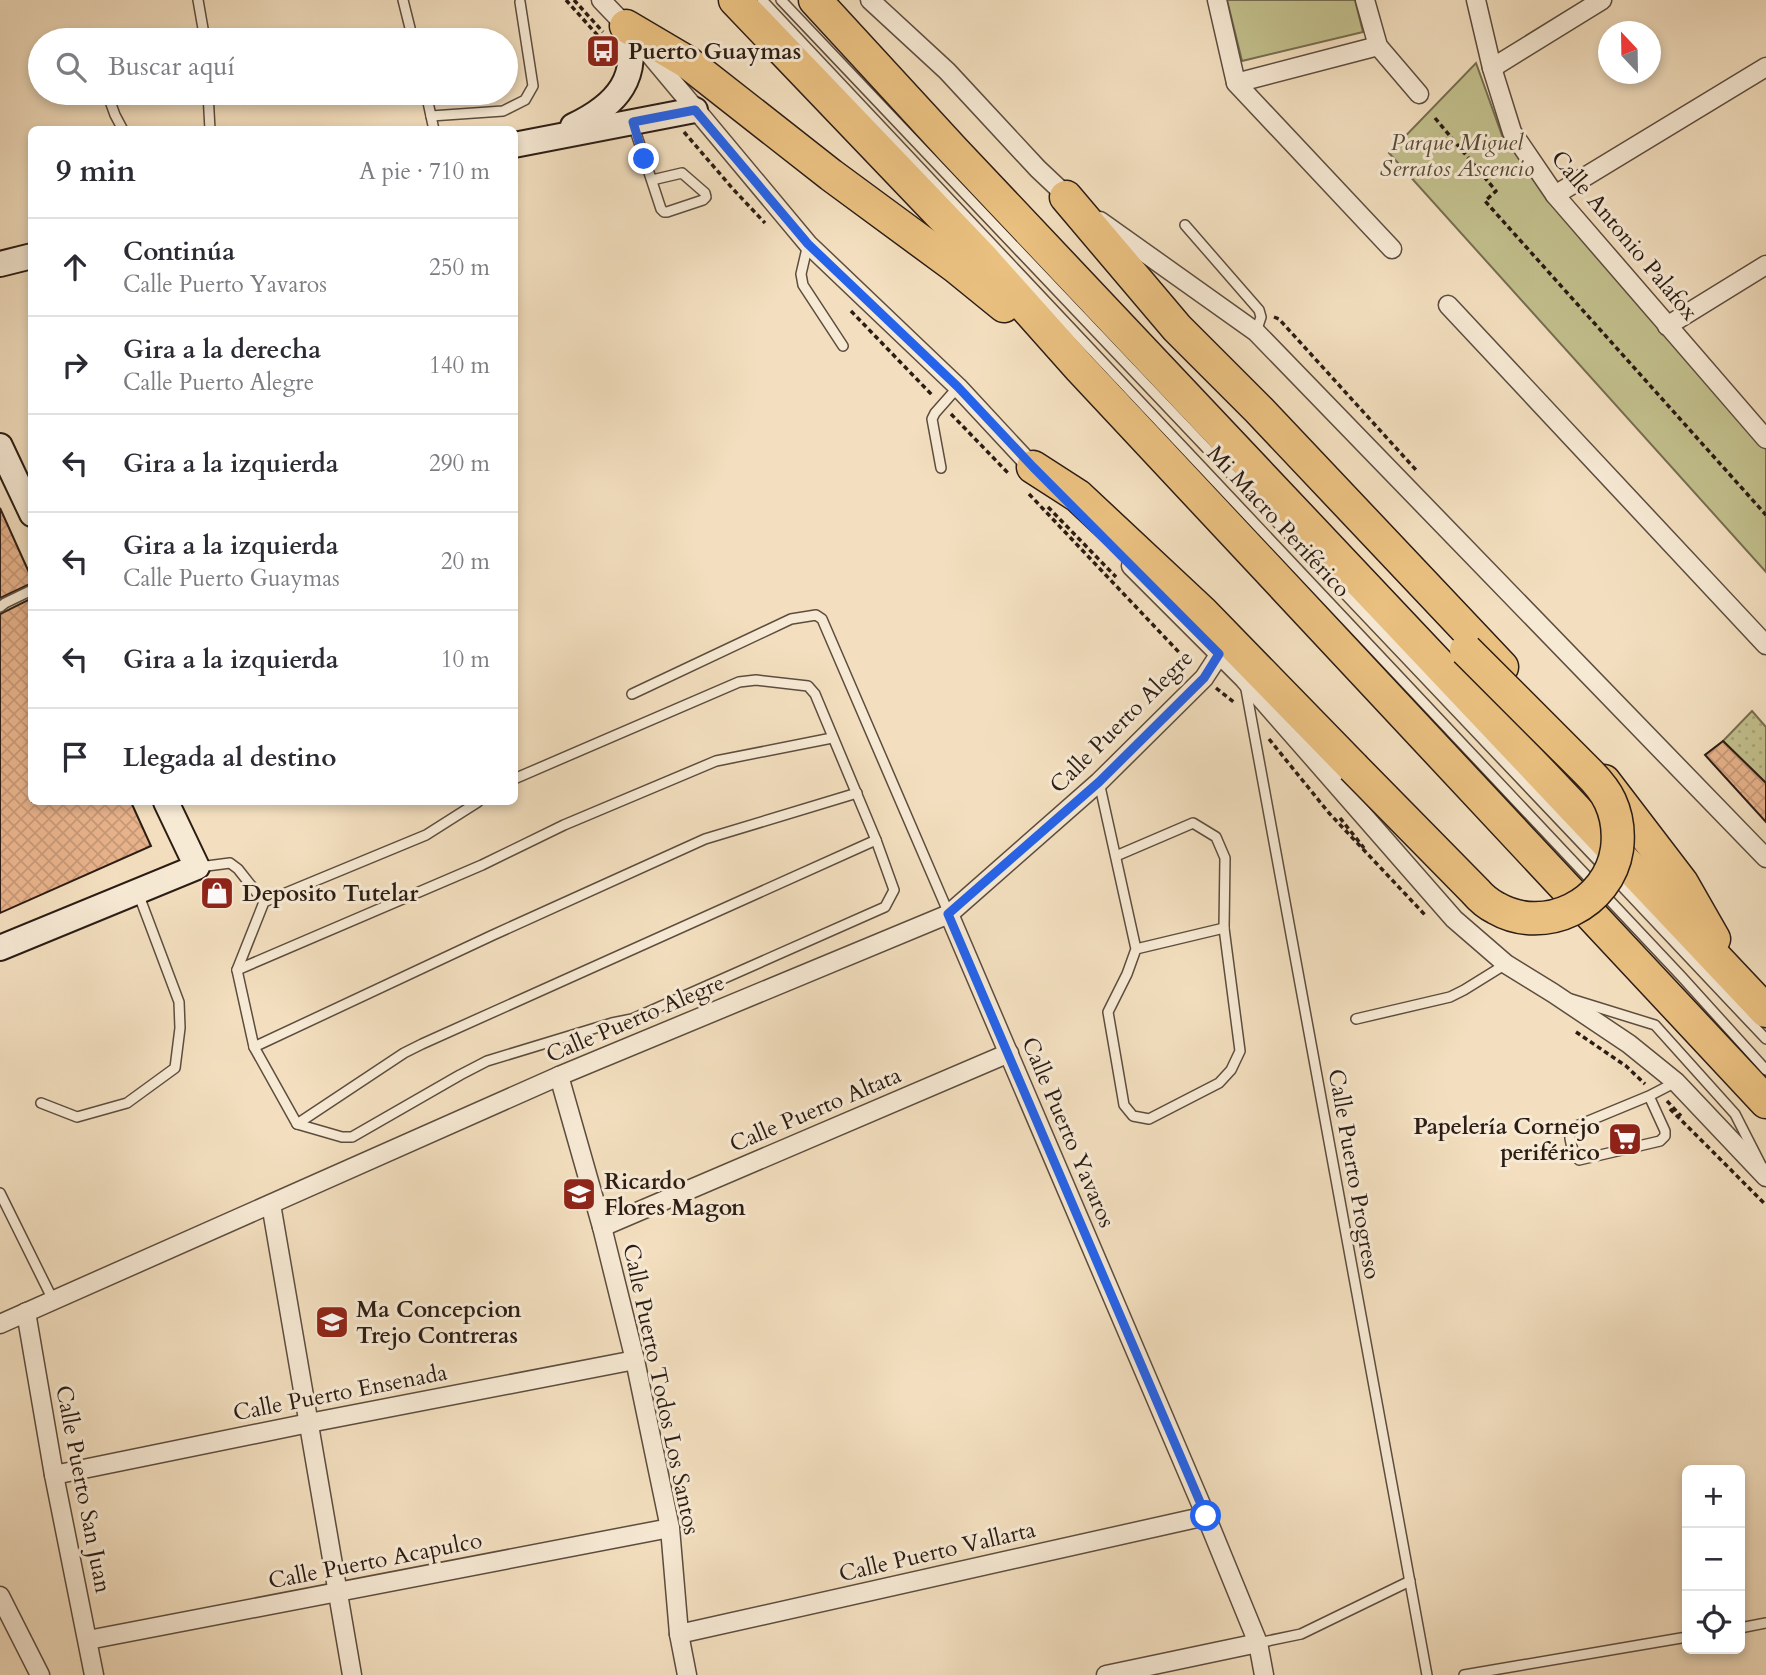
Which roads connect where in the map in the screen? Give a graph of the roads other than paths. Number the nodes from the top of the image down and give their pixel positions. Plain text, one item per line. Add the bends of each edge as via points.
1 (198, 0) edge
2 (403, 0) edge
3 (601, 0) edge
4 (734, 0) edge
5 (762, 0) edge
6 (781, 0) edge
7 (815, 0) edge
8 (870, 0) edge
9 (1217, 0) edge
10 (1365, 0) edge
11 (1476, 0) edge
12 (1602, 0) edge
13 (520, 2) dead end
14 (626, 26) junction
15 (203, 28) edge
16 (410, 28) edge
17 (1378, 46) junction
18 (1766, 67) edge
19 (1492, 68) junction
20 (1274, 73) junction
21 (1236, 83) junction
22 (1419, 94) dead end
23 (518, 104) edge
24 (111, 105) edge
25 (209, 105) edge
26 (429, 105) edge
27 (515, 105) edge
28 (695, 110) junction
29 (1265, 114) junction
30 (431, 116) junction
31 (633, 122) junction
32 (121, 126) edge
33 (210, 126) edge
34 (434, 126) edge
35 (547, 138) junction
36 (518, 144) edge
37 (652, 180) junction
38 (1555, 195) junction
39 (1066, 197) junction
40 (1185, 225) dead end
41 (808, 244) junction
42 (1392, 249) dead end
43 (28, 257) edge
44 (0, 264) edge
45 (1766, 265) edge
46 (1448, 305) dead end
47 (1667, 326) junction
48 (1177, 328) junction
49 (1256, 332) junction
50 (843, 346) dead end
51 (1148, 358) junction
52 (1080, 368) junction
53 (958, 387) junction
54 (1230, 410) junction
55 (1766, 439) edge
56 (0, 446) edge
57 (1033, 467) junction
58 (941, 468) dead end
59 (28, 506) edge
60 (28, 592) edge
61 (0, 607) edge
62 (1766, 645) edge
63 (1219, 654) junction
64 (1244, 679) junction
65 (632, 694) dead end
66 (832, 738) junction
67 (518, 777) edge
68 (1099, 782) junction
69 (856, 793) junction
70 (167, 805) edge
71 (473, 805) edge
72 (876, 840) junction
73 (1116, 856) junction
74 (1766, 858) edge
75 (197, 867) junction
76 (138, 892) junction
77 (264, 902) junction
78 (948, 914) junction
79 (1224, 928) junction
80 (0, 948) edge
81 (1136, 949) junction
82 (1506, 964) junction
83 (237, 970) junction
84 (1735, 977) junction
85 (1553, 993) junction
86 (1766, 1011) edge
87 (1356, 1019) dead end
88 (1766, 1039) edge
89 (254, 1047) junction
90 (1009, 1053) junction
91 (1766, 1070) edge
92 (559, 1076) junction
93 (1676, 1082) junction
94 (1649, 1096) junction
95 (1766, 1102) edge
96 (41, 1103) dead end
97 (297, 1124) junction
98 (1766, 1176) edge
99 (0, 1193) edge
100 (271, 1203) junction
101 (602, 1227) junction
102 (53, 1300) junction
103 (26, 1312) junction
104 (0, 1324) edge
105 (635, 1360) junction
106 (309, 1423) junction
107 (54, 1475) junction
108 (1206, 1516) junction
109 (670, 1528) junction
110 (1410, 1581) junction
111 (338, 1593) junction
112 (0, 1596) edge
113 (1766, 1623) edge
114 (1745, 1627) edge
115 (679, 1634) junction
116 (1682, 1638) edge
117 (88, 1640) junction
118 (1258, 1643) junction
119 (40, 1675) edge
120 (94, 1675) edge
121 (352, 1675) edge
122 (687, 1675) edge
123 (1105, 1675) edge
124 (1264, 1675) edge
125 (1427, 1675) edge
126 (1464, 1675) edge

1 - 15 lane
2 - 16 lane
3 - 14 street
4 - 52 highway via 980,256
5 - 91 lane, Mi Macro Periférico
6 - 88 lane, Mi Macro Periférico
7 - 51 highway
8 - 39 street via 947,71
9 - 21 street
10 - 17 street
11 - 19 street, Calle Antonio Palafox
12 - 19 street
13 - 23 lane via 533,86
14 - 28 street
14 - 35 street via 631,48 626,82 600,111
14 - 52 highway via 687,62 956,267
17 - 20 street
17 - 22 street
18 - 38 street
19 - 38 street, Calle Antonio Palafox via 1513,132
20 - 21 street
20 - 29 street via 1264,91
21 - 29 street
24 - 32 lane
25 - 33 lane
26 - 30 lane
27 - 30 lane via 503,111
28 - 31 street
28 - 41 street
29 - 42 street
30 - 34 lane
31 - 35 street
31 - 37 lane
35 - 36 street
37 - 37 lane via 664,212 706,197 682,173
38 - 47 street, Calle Antonio Palafox
39 - 48 highway
39 - 49 street
40 - 49 lane via 1259,310
41 - 50 lane via 803,285
41 - 53 street
43 - 44 street
45 - 47 street
46 - 62 street
47 - 55 street, Calle Antonio Palafox
48 - 54 highway
48 - 84 highway via 1575,747 1682,883
49 - 74 street
51 - 54 highway
51 - 84 highway
52 - 95 highway
53 - 57 street
53 - 58 lane via 932,419
54 - 57 highway, bridge via 1596,780 1610,801 1618,828 1616,855 1597,891 1576,909 1550,918 1522,918 1485,901 1193,604 1078,496
56 - 59 street
57 - 63 street
60 - 61 lane
63 - 64 street
63 - 68 street, Calle Puerto Alegre via 1204,678
64 - 82 street via 1454,919
64 - 110 lane, Calle Puerto Progreso
65 - 78 lane, Calle Puerto Yavaros via 791,619 816,615 822,619
66 - 67 lane via 808,686 739,682
66 - 69 lane
66 - 83 lane via 716,761
68 - 73 lane
68 - 78 street, Calle Puerto Alegre
69 - 72 lane
69 - 89 lane via 705,839
70 - 75 street
71 - 77 lane via 426,835
72 - 97 lane via 422,1044
72 - 97 lane via 894,890 885,907 632,1019 487,1061 352,1137
73 - 79 lane via 1193,823 1216,837 1224,858
73 - 81 lane
75 - 76 street
75 - 77 lane via 230,863
76 - 80 street
76 - 96 lane via 179,1002 175,1068 127,1103 77,1117
77 - 83 lane
78 - 90 street, Calle Puerto Yavaros
78 - 92 street, Calle Puerto Alegre
79 - 81 lane
79 - 81 lane via 1240,1051 1219,1083 1150,1119 1133,1116 1124,1105 1108,1012
82 - 85 street
82 - 87 lane via 1450,997
83 - 89 lane
84 - 86 highway
85 - 93 street
85 - 98 lane via 1655,1025 1735,1114
89 - 97 lane
90 - 101 street, Calle Puerto Altata
90 - 108 street, Calle Puerto Yavaros
92 - 100 street, Calle Puerto Alegre
92 - 101 street, Calle Puerto Todos Los Santos
93 - 94 lane
93 - 98 street
94 - 94 lane via 1574,1127 1569,1137 1579,1160 1660,1141 1665,1131
99 - 102 lane
100 - 102 street, Calle Puerto Alegre
100 - 106 street
101 - 105 street, Calle Puerto Todos Los Santos
102 - 103 street, Calle Puerto Alegre
103 - 104 street, Calle Puerto Alegre
103 - 107 street, Calle Puerto San Juan
105 - 106 street, Calle Puerto Ensenada
105 - 109 street, Calle Puerto Todos Los Santos
106 - 107 street, Calle Puerto Ensenada
106 - 111 street
107 - 117 street, Calle Puerto San Juan
108 - 115 street, Calle Puerto Vallarta
108 - 118 street, Calle Puerto Yavaros
109 - 111 street, Calle Puerto Acapulco
109 - 115 street, Calle Puerto Todos Los Santos
110 - 118 lane via 1301,1634
110 - 125 lane, Calle Puerto Progreso
111 - 117 street, Calle Puerto Acapulco
111 - 121 street
112 - 119 street
113 - 114 lane
115 - 122 street, Calle Puerto Todos Los Santos
116 - 126 lane
117 - 120 street, Calle Puerto San Juan
118 - 123 street
118 - 124 street, Calle Puerto Yavaros

